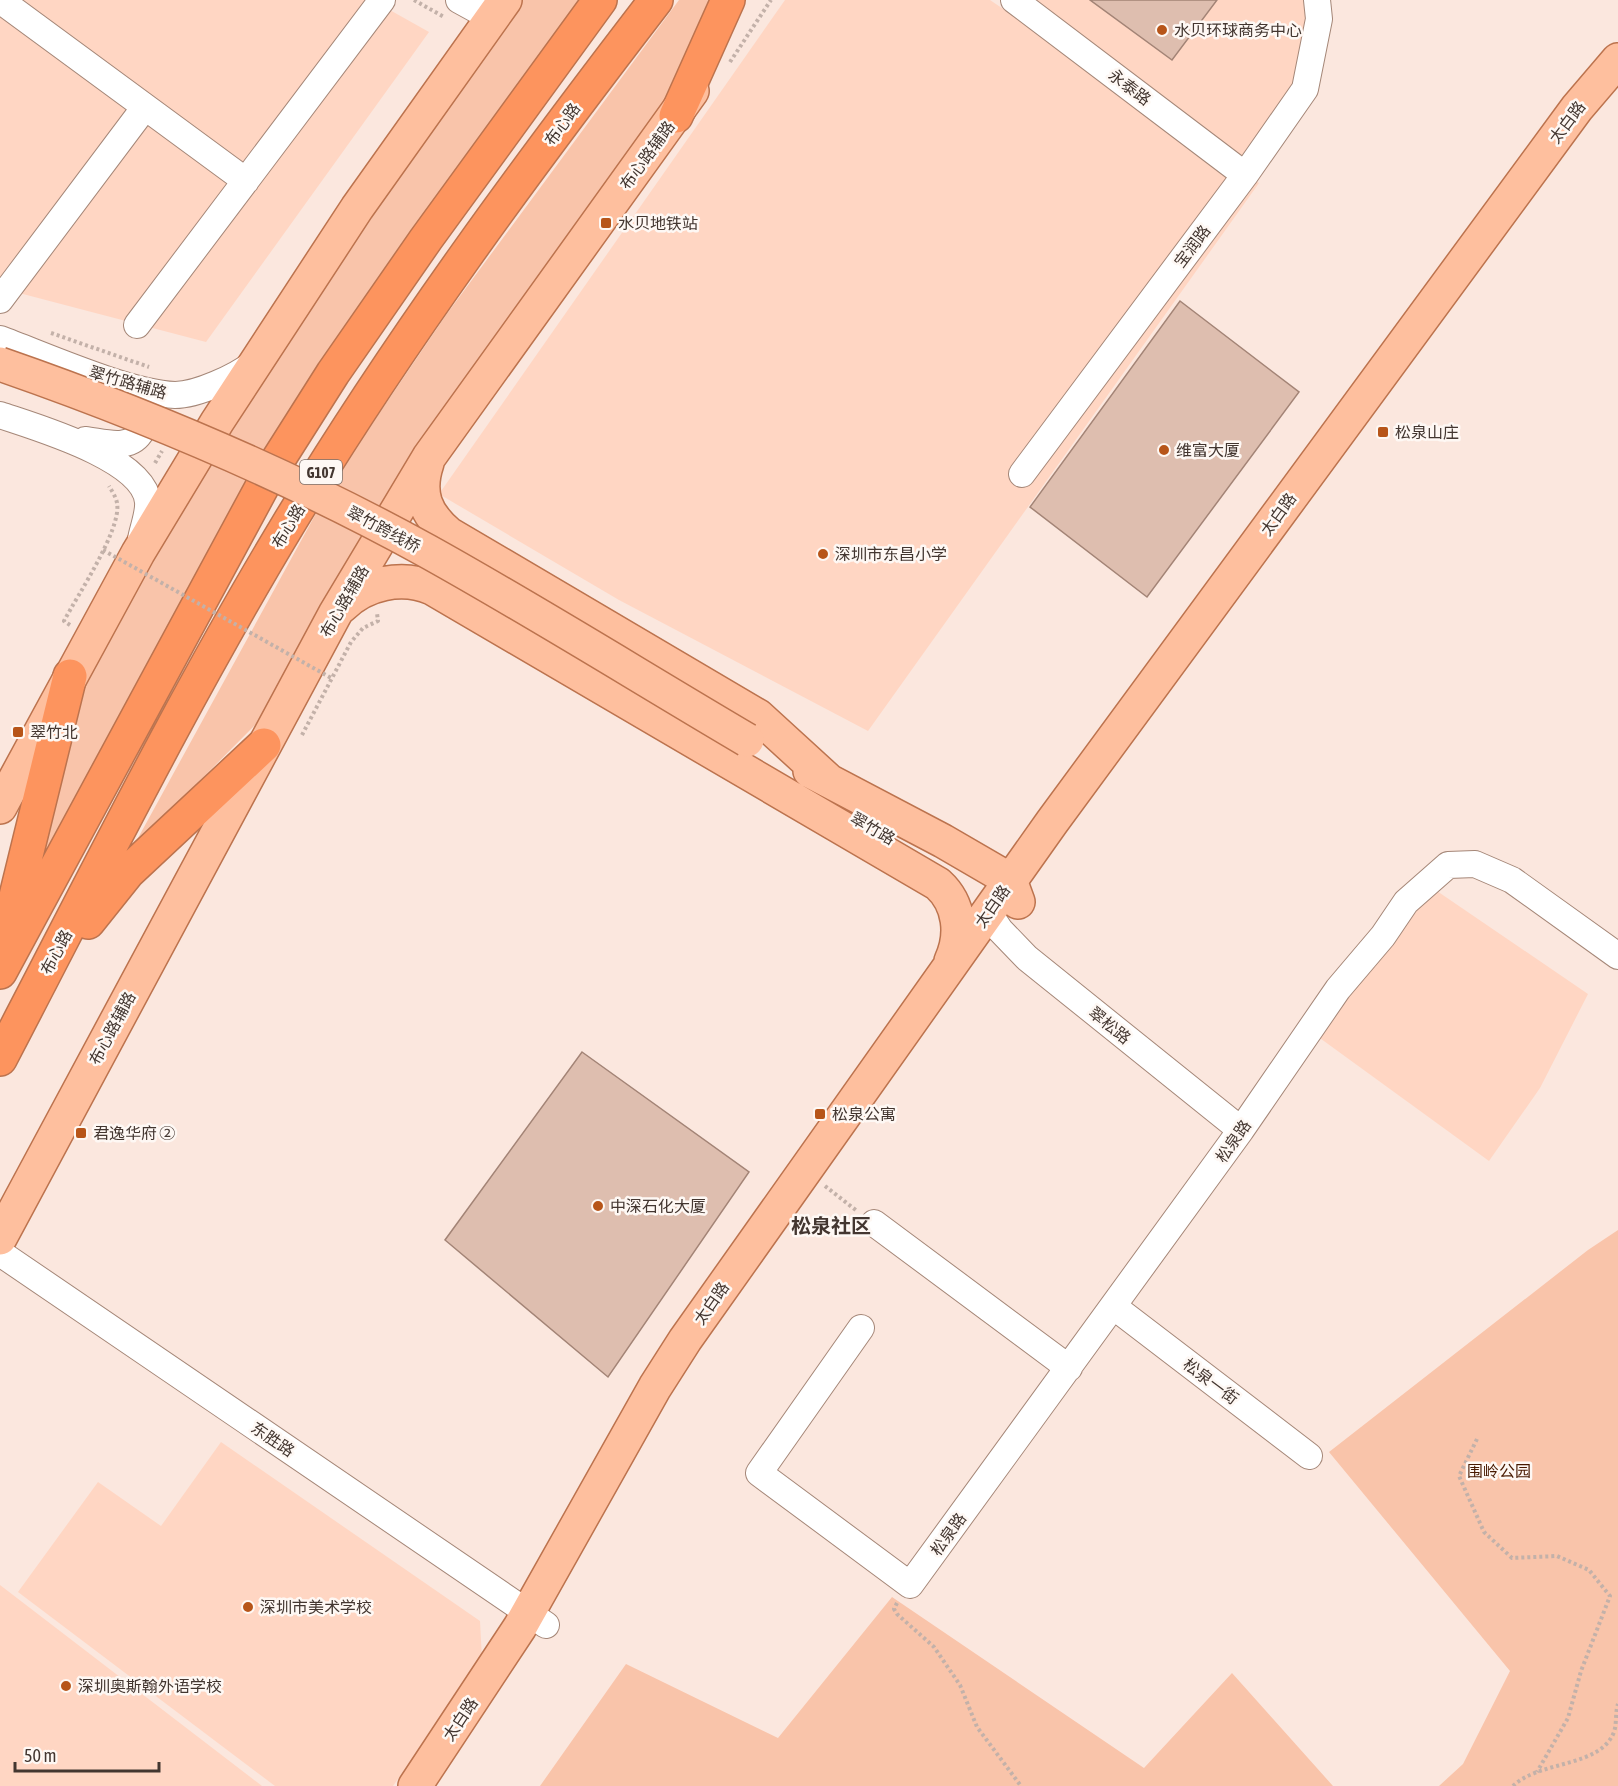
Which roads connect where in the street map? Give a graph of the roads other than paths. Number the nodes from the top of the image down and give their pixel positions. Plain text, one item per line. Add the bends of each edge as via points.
1 (0, 0) edge
2 (382, 0) edge
3 (600, 0) edge
4 (656, 0) edge
5 (728, 0) edge
6 (745, 0) edge
7 (1014, 0) edge
8 (1317, 0) edge
9 (498, 8) edge
10 (455, 10) edge
11 (1618, 60) edge
12 (1618, 91) edge
13 (145, 107) junction
14 (676, 116) junction
15 (1245, 175) junction
16 (246, 181) junction
17 (0, 300) edge
18 (137, 324) dead end
19 (0, 339) edge
20 (254, 363) junction
21 (0, 364) edge
22 (0, 376) edge
23 (123, 384) junction
24 (0, 415) edge
25 (70, 439) junction
26 (429, 457) junction
27 (1022, 474) dead end
28 (449, 534) junction
29 (122, 554) junction
30 (432, 588) junction
31 (335, 614) junction
32 (70, 676) junction
33 (264, 745) junction
34 (744, 745) junction
35 (828, 780) junction
36 (768, 786) junction
37 (0, 807) edge
38 (1003, 905) junction
39 (1618, 956) edge
40 (0, 960) edge
41 (946, 970) junction
42 (0, 972) edge
43 (42, 979) junction
44 (0, 1059) edge
45 (1241, 1130) junction
46 (874, 1224) road end
47 (0, 1238) edge
48 (0, 1253) edge
49 (1113, 1306) junction
50 (861, 1328) dead end
51 (1069, 1368) junction
52 (1309, 1456) dead end
53 (537, 1619) junction
54 (415, 1786) edge
55 (439, 1786) edge

1 - 13 street
2 - 16 street
3 - 42 highway, G107 via 406,268 269,474
4 - 43 highway, 布心路 / G107 via 580,99 378,382 288,524 207,667
5 - 14 highway
6 - 14 main road, 布心路辅路 via 723,43
7 - 15 street, 永泰路
8 - 15 street, 宝润路 via 1319,19 1305,88
9 - 10 street
9 - 20 main road
11 - 38 main road, 太白路 via 1570,118
12 - 38 main road, 太白路
13 - 16 street
13 - 17 street
14 - 26 main road, 布心路辅路
15 - 27 street, 宝润路
16 - 18 street
19 - 23 street, 翠竹路辅路
20 - 23 street, 翠竹路辅路 via 198,392 175,394
20 - 29 main road
21 - 34 main road, 翠竹跨线桥, bridge via 131,412 327,500 427,552
22 - 34 main road, 翠竹跨线桥 via 226,468 334,519
23 - 25 street via 139,394 146,408 146,423 138,438 118,444
24 - 25 street
25 - 29 street via 106,457 138,481 148,502
26 - 28 main road via 423,474 423,498 430,514
26 - 31 main road, 布心路辅路
28 - 30 main road via 430,533 414,554 415,572
28 - 35 main road via 758,716
29 - 32 main road
30 - 31 main road via 413,582 380,585 350,598
30 - 36 main road
31 - 33 main road, 布心路辅路
32 - 37 main road
32 - 40 highway
33 - 43 highway via 128,873
33 - 47 main road, 布心路辅路
34 - 35 main road, 翠竹路
34 - 36 main road, 翠竹路
34 - 38 main road, 翠竹路
35 - 38 main road, 翠竹路
36 - 41 main road, 翠竹路 via 947,892 954,906 958,937
38 - 41 main road, 太白路
38 - 45 street, 翠松路 via 1027,958
38 - 53 main road, 太白路 via 819,1182 713,1330
39 - 45 street, 松泉路 via 1512,880 1474,864 1448,865 1406,902 1338,989
41 - 53 main road, 太白路 via 675,1355
43 - 44 highway, 布心路 / G107
45 - 49 street, 松泉路
46 - 51 street
48 - 53 street, 东胜路
49 - 51 street, 松泉路
49 - 52 street, 松泉一街
50 - 51 street, 松泉路 via 759,1473 910,1585
53 - 54 main road, 太白路
53 - 55 main road, 太白路

